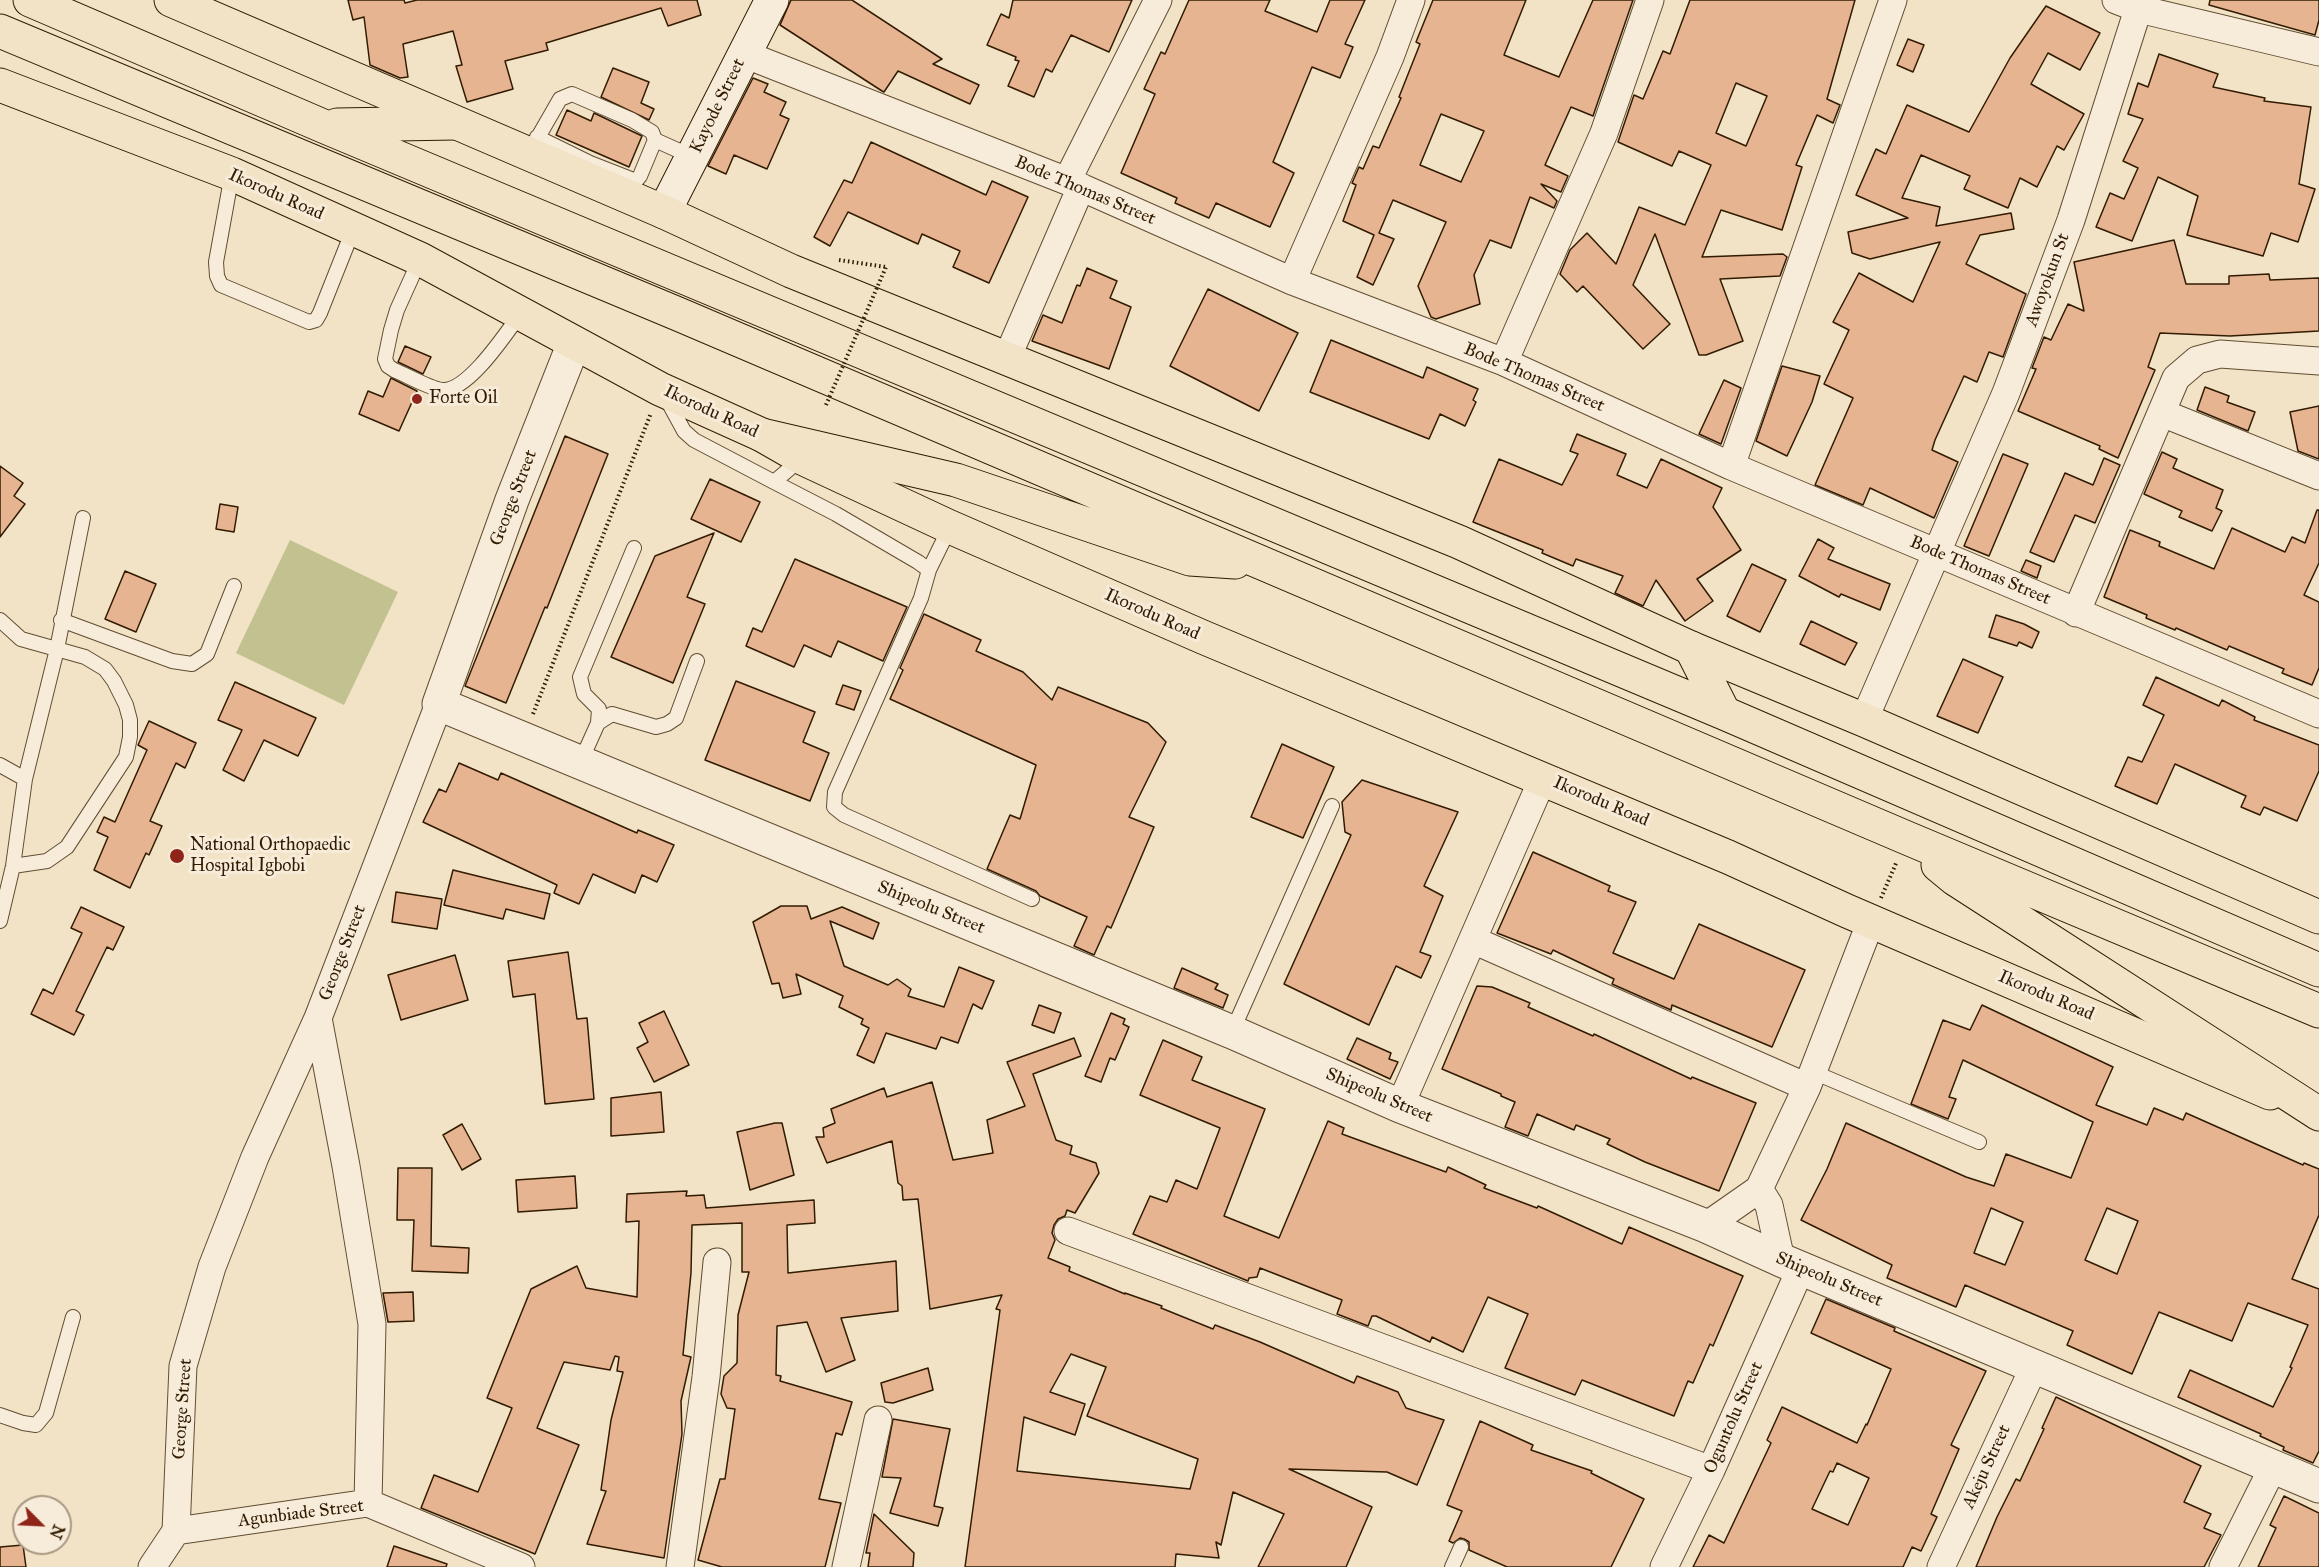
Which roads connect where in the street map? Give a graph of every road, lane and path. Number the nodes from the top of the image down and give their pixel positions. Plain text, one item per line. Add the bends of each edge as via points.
1 (30, 0) edge
2 (171, 0) edge
3 (772, 0) edge
4 (1158, 0) edge
5 (1412, 0) edge
6 (1650, 0) edge
7 (1893, 0) edge
8 (2132, 3) edge
9 (0, 31) edge
10 (2319, 52) edge
11 (744, 54) junction
12 (0, 85) edge
13 (455, 123) junction
14 (323, 126) junction
15 (655, 140) junction
16 (533, 145) junction
17 (693, 157) junction
18 (232, 174) junction
19 (1074, 184) junction
20 (664, 212) junction
21 (353, 230) junction
22 (420, 259) junction
23 (835, 259) dead end
24 (1292, 281) junction
25 (521, 313) junction
26 (574, 343) junction
27 (1007, 358) junction
28 (1504, 362) junction
29 (2319, 362) edge
30 (660, 389) junction
31 (826, 405) dead end
32 (2162, 413) junction
33 (762, 435) junction
34 (802, 458) junction
35 (1731, 466) junction
36 (2319, 476) edge
37 (774, 482) junction
38 (82, 518) dead end
39 (950, 527) junction
40 (634, 548) dead end
41 (1937, 553) junction
42 (1261, 564) junction
43 (928, 570) junction
44 (234, 586) dead end
45 (2076, 613) junction
46 (0, 620) edge
47 (61, 620) junction
48 (1691, 648) junction
49 (57, 649) junction
50 (697, 662) dead end
51 (439, 704) junction
52 (1724, 713) junction
53 (2319, 714) edge
54 (1864, 720) junction
55 (598, 723) junction
56 (523, 740) junction
57 (580, 763) junction
58 (0, 765) edge
59 (1543, 778) junction
60 (25, 779) junction
61 (1332, 806) dead end
62 (1907, 838) junction
63 (13, 866) junction
64 (1032, 899) dead end
65 (2319, 917) edge
66 (0, 921) edge
67 (1871, 921) junction
68 (1473, 940) junction
69 (2319, 970) edge
70 (2319, 1011) edge
71 (318, 1018) junction
72 (1232, 1032) junction
73 (1810, 1079) junction
74 (1400, 1106) junction
75 (2319, 1114) edge
76 (1979, 1142) dead end
77 (1760, 1189) junction
78 (1706, 1226) junction
79 (1068, 1231) dead end
80 (717, 1262) dead end
81 (1791, 1264) junction
82 (73, 1317) dead end
83 (2034, 1367) junction
84 (0, 1415) edge
85 (878, 1420) dead end
86 (2273, 1467) junction
87 (1711, 1470) junction
88 (2319, 1486) edge
89 (368, 1503) junction
90 (176, 1531) junction
91 (1461, 1547) dead end
92 (152, 1567) edge
93 (521, 1567) edge
94 (680, 1567) edge
95 (846, 1567) edge
96 (1452, 1567) edge
97 (1664, 1567) edge
98 (1941, 1567) edge
99 (2223, 1567) edge

1 - 14 main road
2 - 13 main road
3 - 11 street, Kayode Street
4 - 19 street
5 - 24 street
6 - 28 street via 1604,133
7 - 35 street
8 - 10 street
8 - 41 street, Awoyokun St via 2071,220 2006,393
9 - 42 main road via 656,305
11 - 17 street, Kayode Street
11 - 19 street, Bode Thomas Street
12 - 18 main road, Ikorodu Road
13 - 14 main road
13 - 16 main road
14 - 52 main road
15 - 16 lane via 636,181
15 - 16 lane via 652,132 632,120 572,94 560,99
15 - 17 lane
16 - 20 main road via 597,185
17 - 20 street, Kayode Street
18 - 21 main road, Ikorodu Road
18 - 21 lane via 216,262 221,285 309,322 316,320
19 - 24 street, Bode Thomas Street
19 - 27 street
20 - 27 main road via 791,271
21 - 22 main road, Ikorodu Road
22 - 25 main road, Ikorodu Road
22 - 25 lane via 391,330 385,359 394,370 443,390 452,388 492,352
23 - 31 path, bridge via 886,267
24 - 28 street, Bode Thomas Street
25 - 26 main road, Ikorodu Road
26 - 30 main road, Ikorodu Road
26 - 51 street, George Street via 512,500
27 - 48 main road via 1459,542
28 - 35 street, Bode Thomas Street
29 - 32 street via 2220,354 2197,360 2176,378
30 - 33 main road, Ikorodu Road
30 - 37 lane via 684,431 694,440
30 - 56 path
32 - 36 street
32 - 45 street
33 - 34 main road, Ikorodu Road
33 - 42 main road via 956,480 1190,559
34 - 37 lane
34 - 39 main road, Ikorodu Road
35 - 41 street, Bode Thomas Street
37 - 43 lane
38 - 47 lane
39 - 43 lane
39 - 59 main road, Ikorodu Road
40 - 55 lane via 580,677 584,694 599,709
41 - 45 street, Bode Thomas Street
41 - 54 street, Awoyokun St
42 - 62 main road
43 - 64 lane via 921,598 835,792 834,807 844,815
44 - 47 lane via 207,654 192,664 172,661
45 - 53 street, Bode Thomas Street
46 - 49 lane via 21,639
47 - 49 lane
48 - 52 main road
48 - 54 main road
49 - 60 lane
49 - 63 lane via 85,657 105,669 114,681 130,720 126,757 67,847 47,861
50 - 55 lane via 676,718 668,724 656,727 612,714
51 - 56 street, Shipeolu Street
51 - 71 street, George Street
52 - 69 main road
54 - 65 main road
55 - 57 lane
56 - 57 street, Shipeolu Street
57 - 72 street, Shipeolu Street
58 - 60 lane
59 - 67 main road, Ikorodu Road
59 - 68 street
60 - 63 lane
61 - 72 lane
62 - 67 path
62 - 70 main road
62 - 75 main road via 1955,879
63 - 66 lane
67 - 73 street
67 - 75 main road, Ikorodu Road
68 - 73 street
68 - 74 street
71 - 89 street via 372,1324
71 - 90 street, George Street via 255,1157 212,1267 183,1366
72 - 74 street, Shipeolu Street
73 - 76 lane
73 - 77 street
74 - 78 street, Shipeolu Street
77 - 78 street
77 - 81 street
78 - 81 street, Shipeolu Street
79 - 87 street
80 - 94 street
81 - 83 street, Shipeolu Street
81 - 87 street, Oguntolu Street
82 - 84 lane via 46,1413 36,1425
83 - 86 street, Shipeolu Street
83 - 98 street, Akeju Street
85 - 95 street
86 - 88 street, Shipeolu Street
86 - 99 street
87 - 97 street, Oguntolu Street
89 - 90 street, Agunbiade Street
89 - 93 street, Agunbiade Street
90 - 92 street
91 - 96 lane

